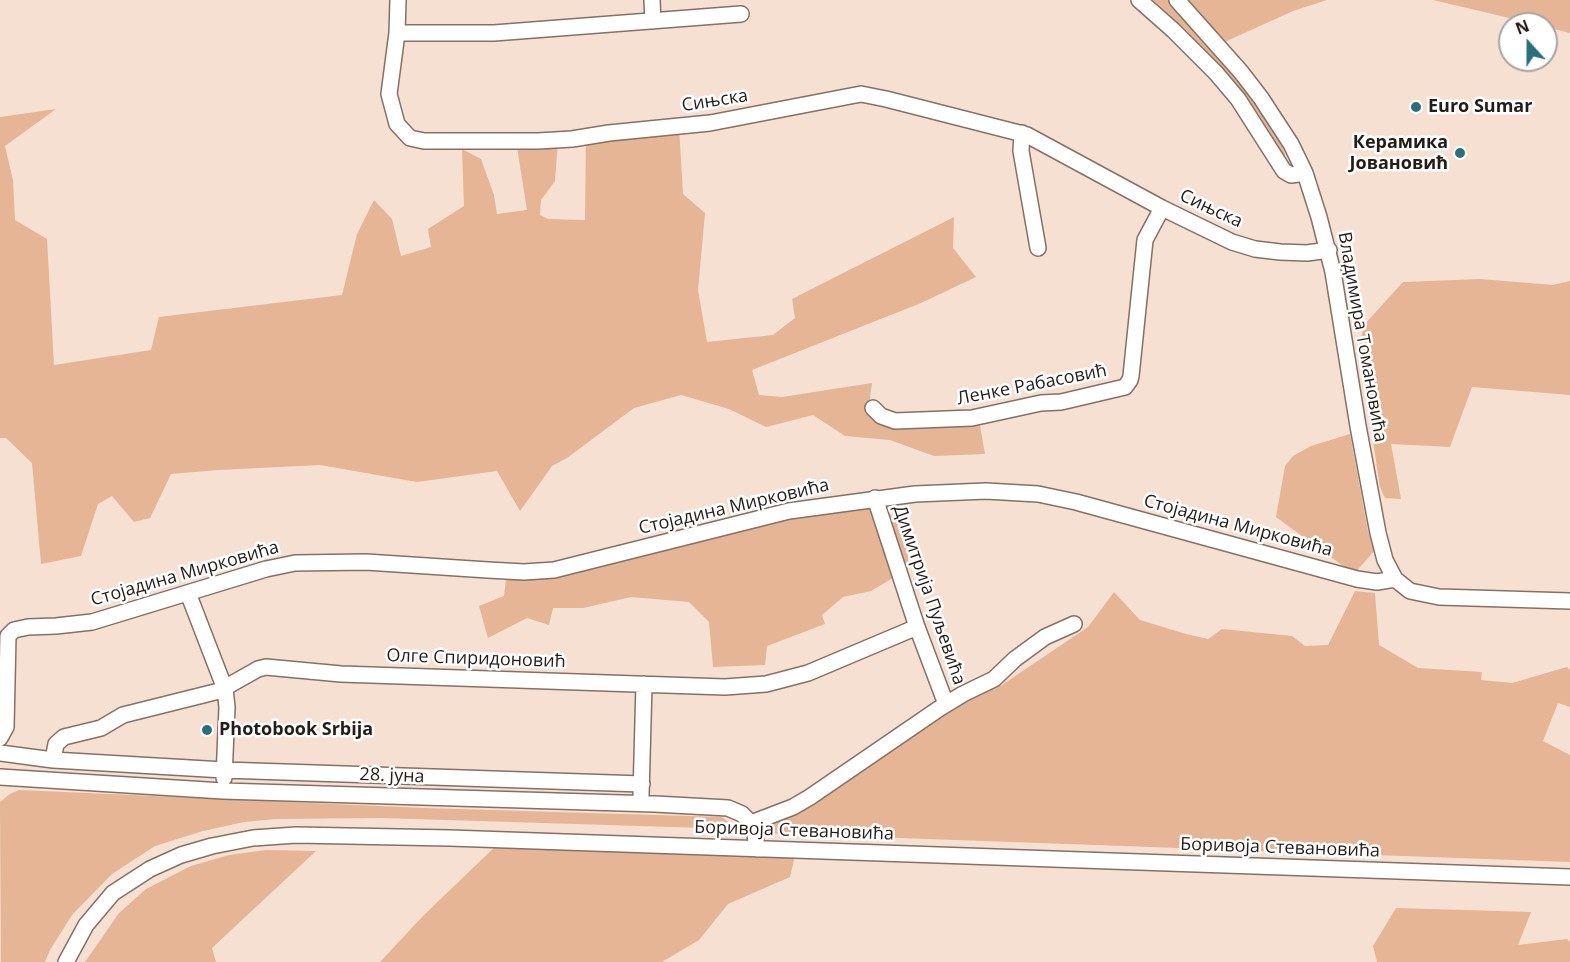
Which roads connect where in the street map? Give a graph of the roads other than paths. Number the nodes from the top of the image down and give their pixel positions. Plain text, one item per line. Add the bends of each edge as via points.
1 (398, 0) edge
2 (652, 0) edge
3 (1139, 0) edge
4 (1177, 0) edge
5 (741, 14) dead end
6 (653, 21) junction
7 (397, 33) junction
8 (1022, 133) junction
9 (1305, 173) junction
10 (1162, 208) junction
11 (1038, 248) dead end
12 (1329, 250) junction
13 (873, 408) dead end
14 (875, 498) junction
15 (1395, 579) junction
16 (188, 592) junction
17 (1570, 601) edge
18 (1074, 624) dead end
19 (917, 627) junction
20 (644, 684) junction
21 (225, 689) junction
22 (946, 704) junction
23 (0, 738) edge
24 (0, 753) edge
25 (53, 760) junction
26 (224, 770) junction
27 (0, 777) edge
28 (642, 784) junction
29 (223, 791) junction
30 (640, 804) junction
31 (751, 823) junction
32 (757, 849) junction
33 (1570, 877) edge
34 (66, 962) edge

1 - 7 street
2 - 6 street
3 - 9 street via 1231,91 1284,171
4 - 9 street, Владимира Томановића via 1261,98
5 - 6 street
6 - 7 street via 495,33
7 - 8 street, Сињска via 389,94 398,124 410,138 424,141 572,139 710,123 861,94
8 - 10 street, Сињска
8 - 11 street via 1021,151
9 - 12 street, Владимира Томановића
10 - 12 street, Сињска via 1255,249 1297,254
10 - 13 street, Ленке Рабасовић via 1144,246 1131,376 1125,387 972,418 895,421
12 - 15 street, Владимира Томановића via 1378,533
14 - 15 street, Стојадина Мирковића via 951,491 1038,494 1357,579
14 - 16 street, Стојадина Мирковића via 789,511 554,570 295,563
14 - 19 street, Димитрија Пуљевића
15 - 17 street via 1410,591 1439,597
16 - 21 street
16 - 23 street, Стојадина Мирковића via 92,622 14,630 8,636 6,727
18 - 22 street, Димитрија Пуљевића via 1045,637 994,679
19 - 20 street, Олге Спиридоновић via 782,681 725,687
19 - 22 street, Димитрија Пуљевића
20 - 21 street, Олге Спиридоновић via 341,674 266,667
20 - 28 street
21 - 25 street, Олге Спиридоновић via 123,715 101,728 64,737 56,744
21 - 26 street
22 - 31 street, Димитрија Пуљевића via 810,797
24 - 25 street, 28. јуна
25 - 26 street, 28. јуна
26 - 28 street, 28. јуна
26 - 29 street
27 - 29 street, 28. јуна
28 - 30 street
29 - 30 street, 28. јуна
30 - 31 street, 28. јуна via 732,809
31 - 32 street
32 - 33 street, Боривоја Стевановића
32 - 34 street, Боривоја Стевановића via 450,838 253,838 181,855 132,880 113,893 86,925

